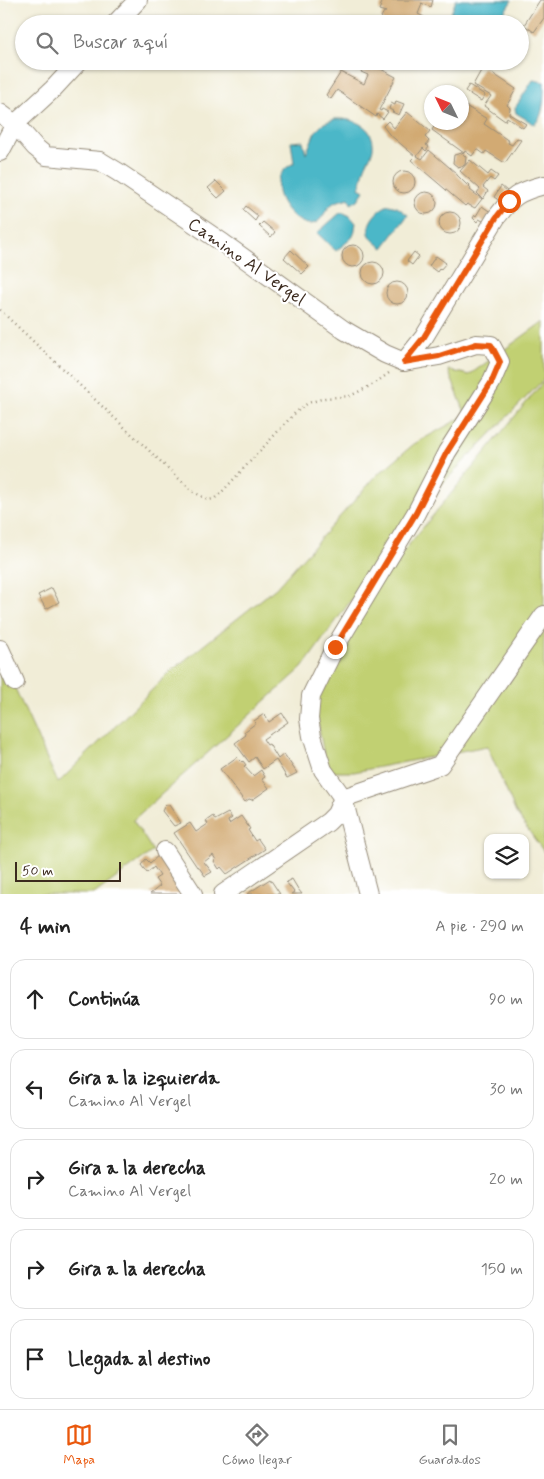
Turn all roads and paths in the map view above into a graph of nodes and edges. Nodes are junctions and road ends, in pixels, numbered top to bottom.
1 (138, 0) edge
2 (124, 15) edge
3 (71, 70) edge
4 (0, 112) edge
5 (15, 124) junction
6 (0, 152) edge
7 (544, 185) edge
8 (0, 310) edge
9 (404, 362) junction
10 (544, 615) edge
11 (0, 649) edge
12 (15, 682) dead end
13 (343, 798) junction
14 (165, 851) dead end
15 (193, 894) edge
16 (223, 894) edge
17 (368, 894) edge

1 - 2 street
3 - 5 street
4 - 5 street, Camino Al Vergel
5 - 6 street
5 - 9 street, Camino Al Vergel
7 - 9 street
8 - 9 path
9 - 13 street
10 - 13 street
11 - 12 street
13 - 16 street
13 - 17 street
14 - 15 street

